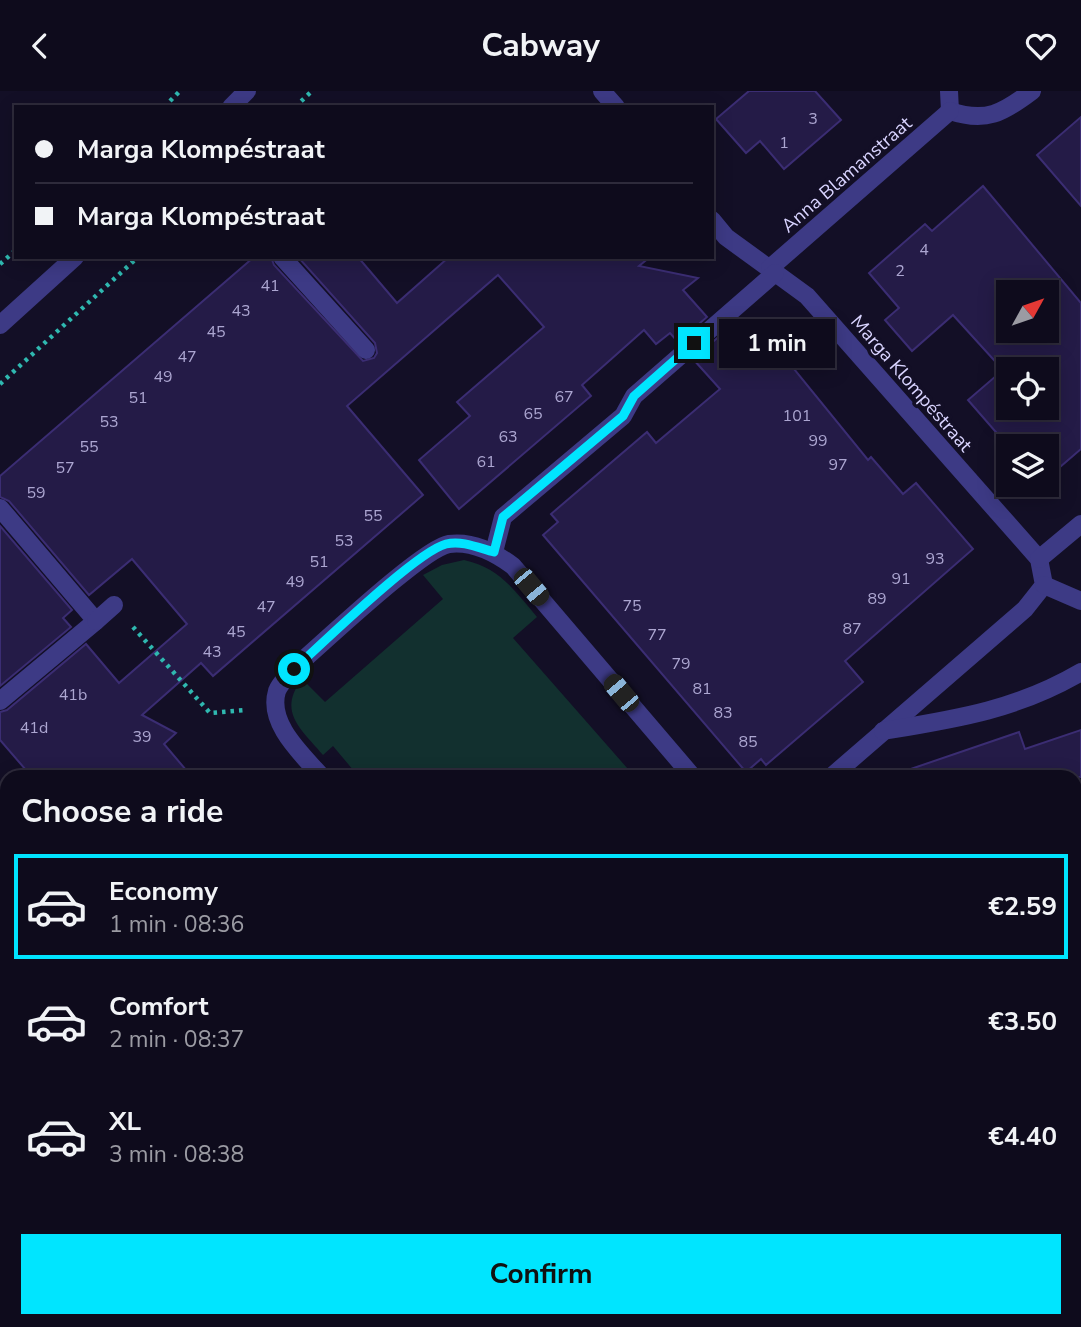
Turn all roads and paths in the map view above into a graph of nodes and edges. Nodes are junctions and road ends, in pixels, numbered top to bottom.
1 (180, 91) edge
2 (247, 91) edge
3 (312, 91) edge
4 (602, 91) edge
5 (949, 91) edge
6 (1032, 91) edge
7 (166, 105) edge
8 (233, 105) edge
9 (297, 105) edge
10 (614, 105) edge
11 (950, 111) junction
12 (714, 222) edge
13 (14, 252) edge
14 (73, 259) edge
15 (136, 259) edge
16 (284, 259) edge
17 (0, 264) edge
18 (772, 271) junction
19 (0, 324) edge
20 (366, 350) dead end
21 (0, 384) edge
22 (0, 508) edge
23 (1081, 524) edge
24 (494, 552) junction
25 (1039, 559) junction
26 (1044, 585) junction
27 (1081, 601) edge
28 (114, 605) joint
29 (96, 621) junction
30 (1081, 672) edge
31 (0, 701) edge
32 (275, 706) junction
33 (883, 731) junction
34 (316, 770) edge
35 (687, 770) edge
36 (839, 770) edge

1 - 7 path
2 - 8 street
3 - 9 path
4 - 10 street
5 - 11 street
6 - 11 street
11 - 18 street, Anna Blamanstraat
12 - 18 street, Marga Klompéstraat
13 - 17 path
14 - 19 street
15 - 21 path
16 - 20 street
18 - 24 street
18 - 25 street, Marga Klompéstraat
22 - 29 street
23 - 25 street
24 - 32 street
24 - 35 street
25 - 26 street
26 - 27 street
26 - 33 street
28 - 29 street
28 - 32 path
29 - 31 street
30 - 33 street
32 - 34 street
33 - 36 street

